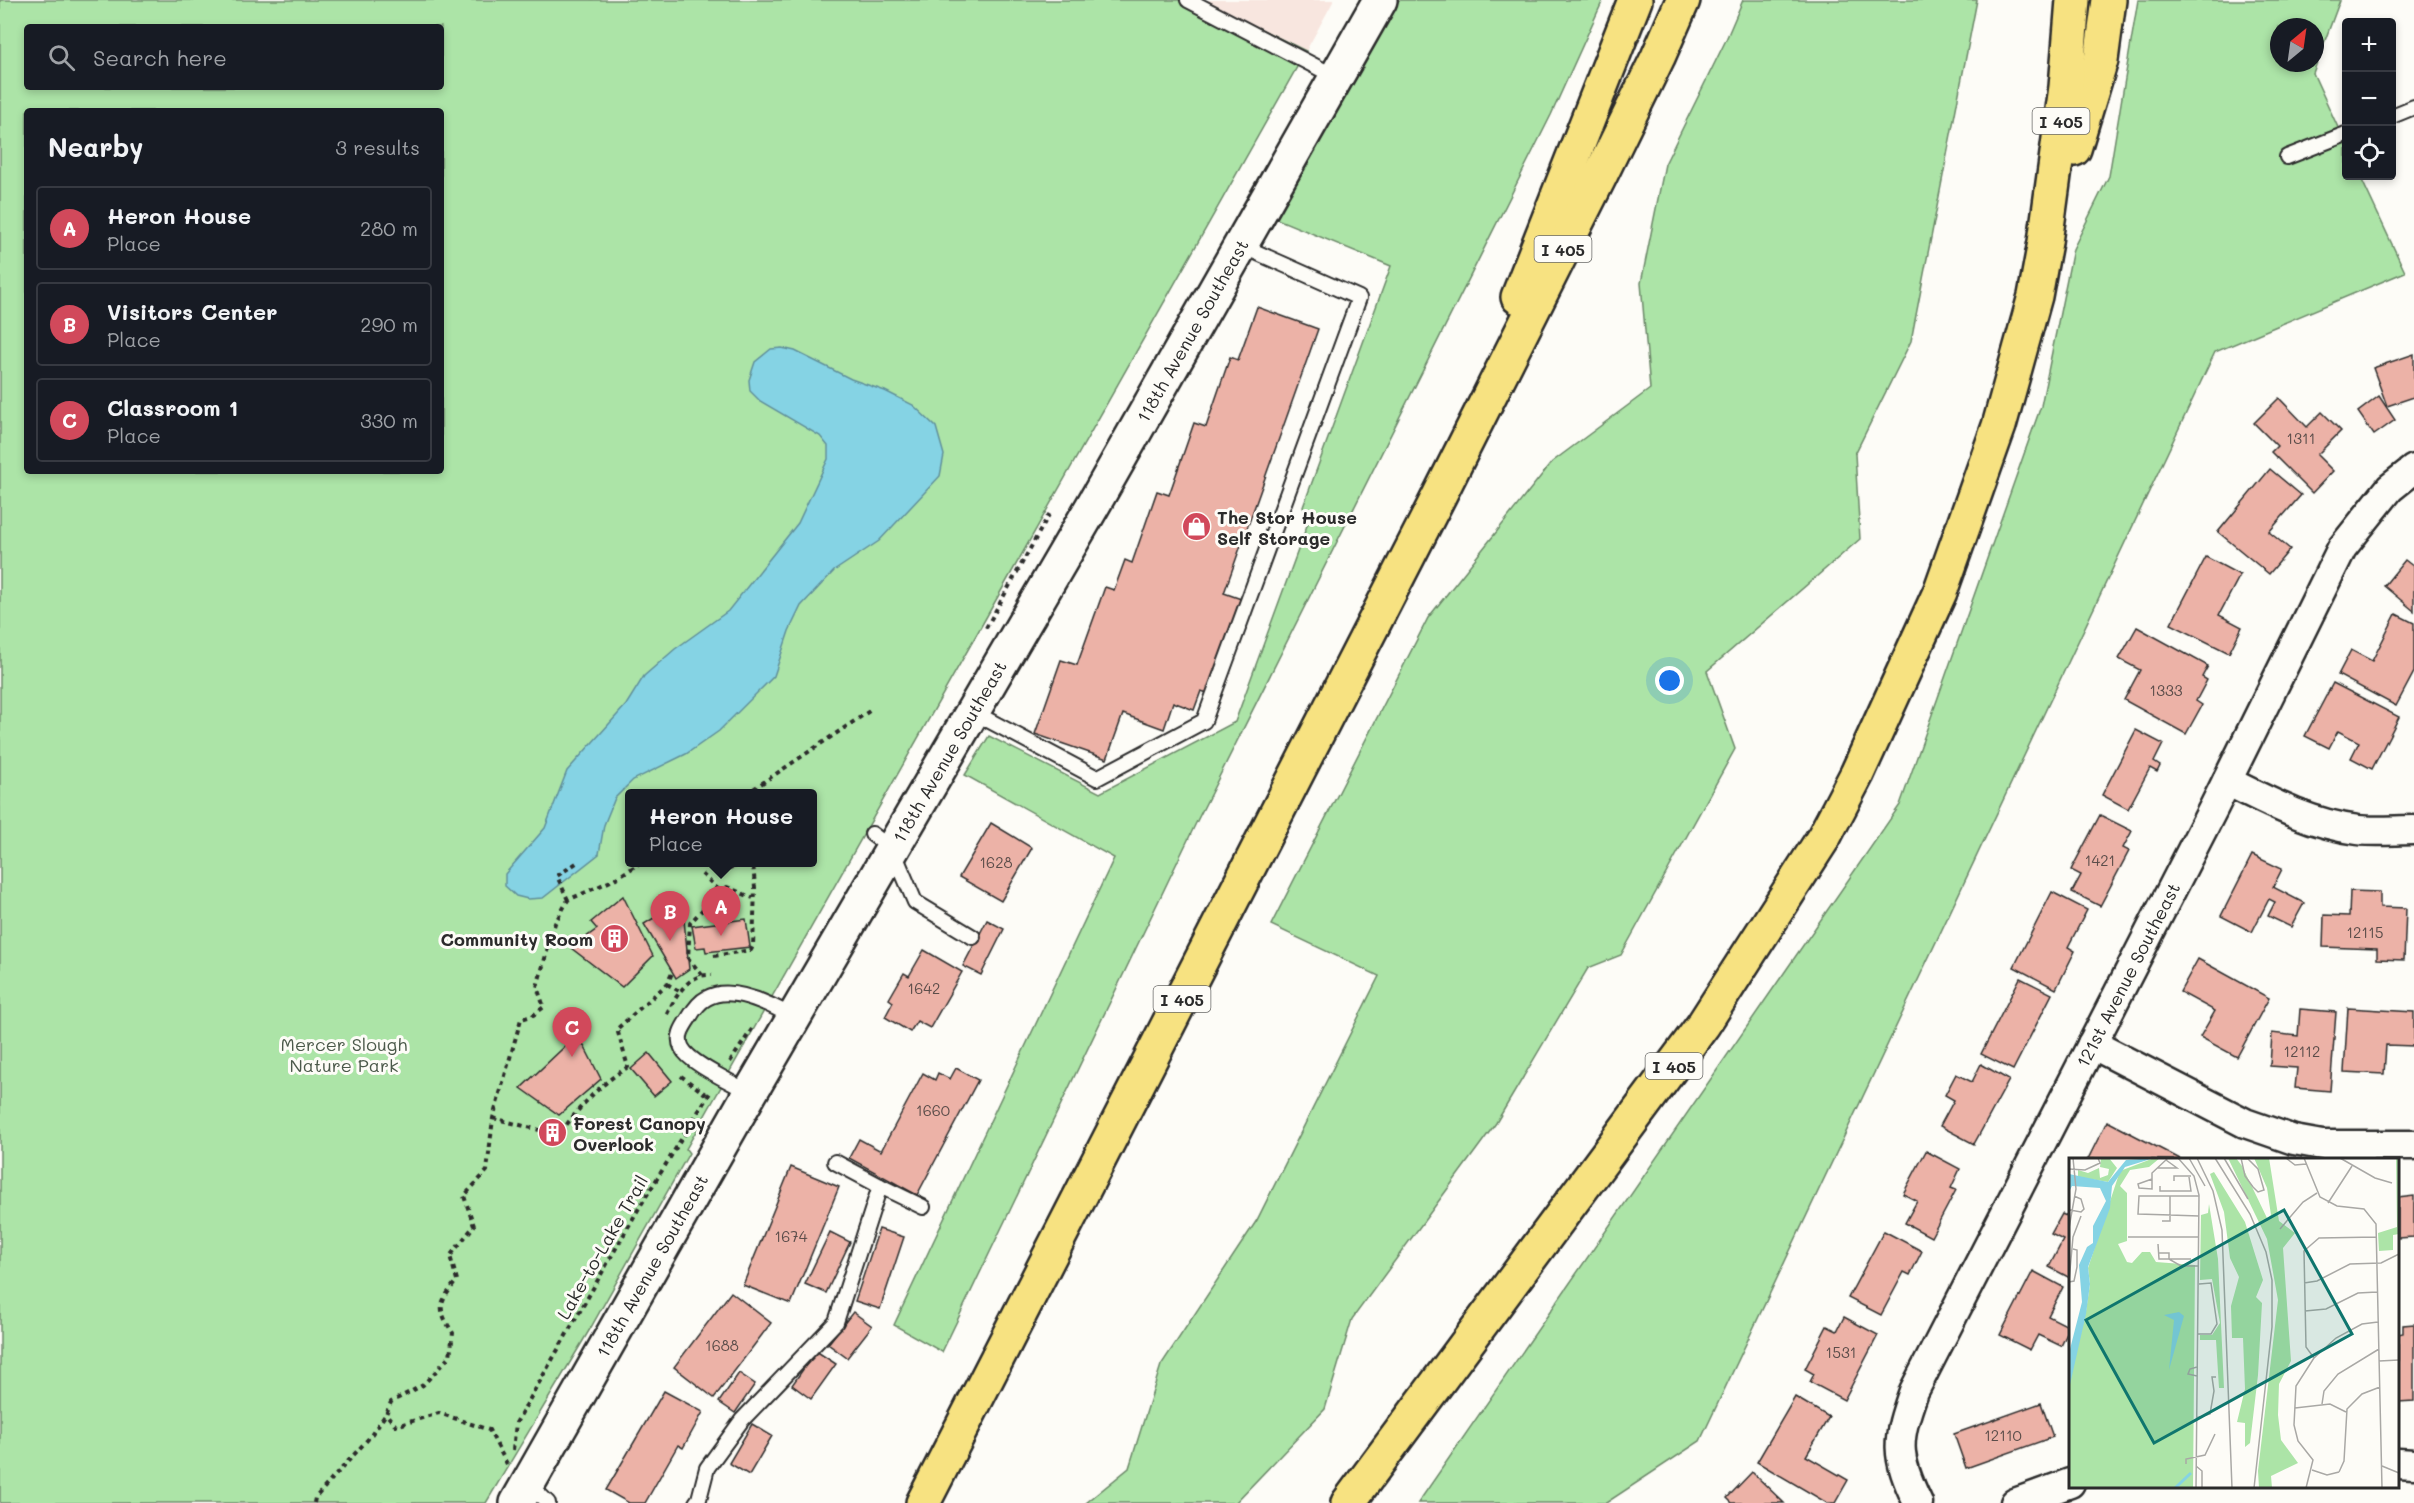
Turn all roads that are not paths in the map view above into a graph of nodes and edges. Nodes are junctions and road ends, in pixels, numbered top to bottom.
1 (1188, 0) edge
2 (1380, 0) edge
3 (1635, 0) edge
4 (1683, 0) edge
5 (2073, 0) edge
6 (2109, 0) edge
7 (1336, 77) junction
8 (2414, 107) edge
9 (2396, 114) edge
10 (2342, 136) edge
11 (2287, 157) dead end
12 (2045, 242) junction
13 (1240, 245) junction
14 (2414, 469) edge
15 (1440, 496) junction
16 (973, 712) junction
17 (2227, 781) junction
18 (2414, 830) edge
19 (882, 842) junction
20 (973, 937) dead end
21 (782, 1011) junction
22 (2092, 1044) junction
23 (750, 1093) junction
24 (2414, 1145) edge
25 (835, 1162) dead end
26 (880, 1186) junction
27 (923, 1207) dead end
28 (2399, 1463) edge
29 (2414, 1464) edge
30 (2069, 1483) edge
31 (522, 1486) edge
32 (696, 1503) edge
33 (923, 1503) edge
34 (1348, 1503) edge
35 (1918, 1503) edge
36 (2015, 1503) edge

1 - 7 lane
2 - 7 street, 118th Avenue Southeast
3 - 15 highway
4 - 15 highway, I 405
5 - 12 highway, I 405
6 - 12 highway
7 - 13 street, 118th Avenue Southeast
8 - 9 lane
10 - 11 lane
12 - 34 highway, I 405
13 - 16 street, 118th Avenue Southeast
13 - 16 lane
14 - 17 street, 121st Avenue Southeast
15 - 33 highway, I 405
16 - 19 street, 118th Avenue Southeast
17 - 18 street
17 - 22 street, 121st Avenue Southeast
19 - 20 lane
19 - 21 street, 118th Avenue Southeast
21 - 23 street, 118th Avenue Southeast
21 - 23 lane
22 - 24 street
22 - 35 street, 121st Avenue Southeast
23 - 31 street, 118th Avenue Southeast
25 - 26 lane
26 - 27 lane
26 - 32 lane
28 - 29 street
30 - 36 street

